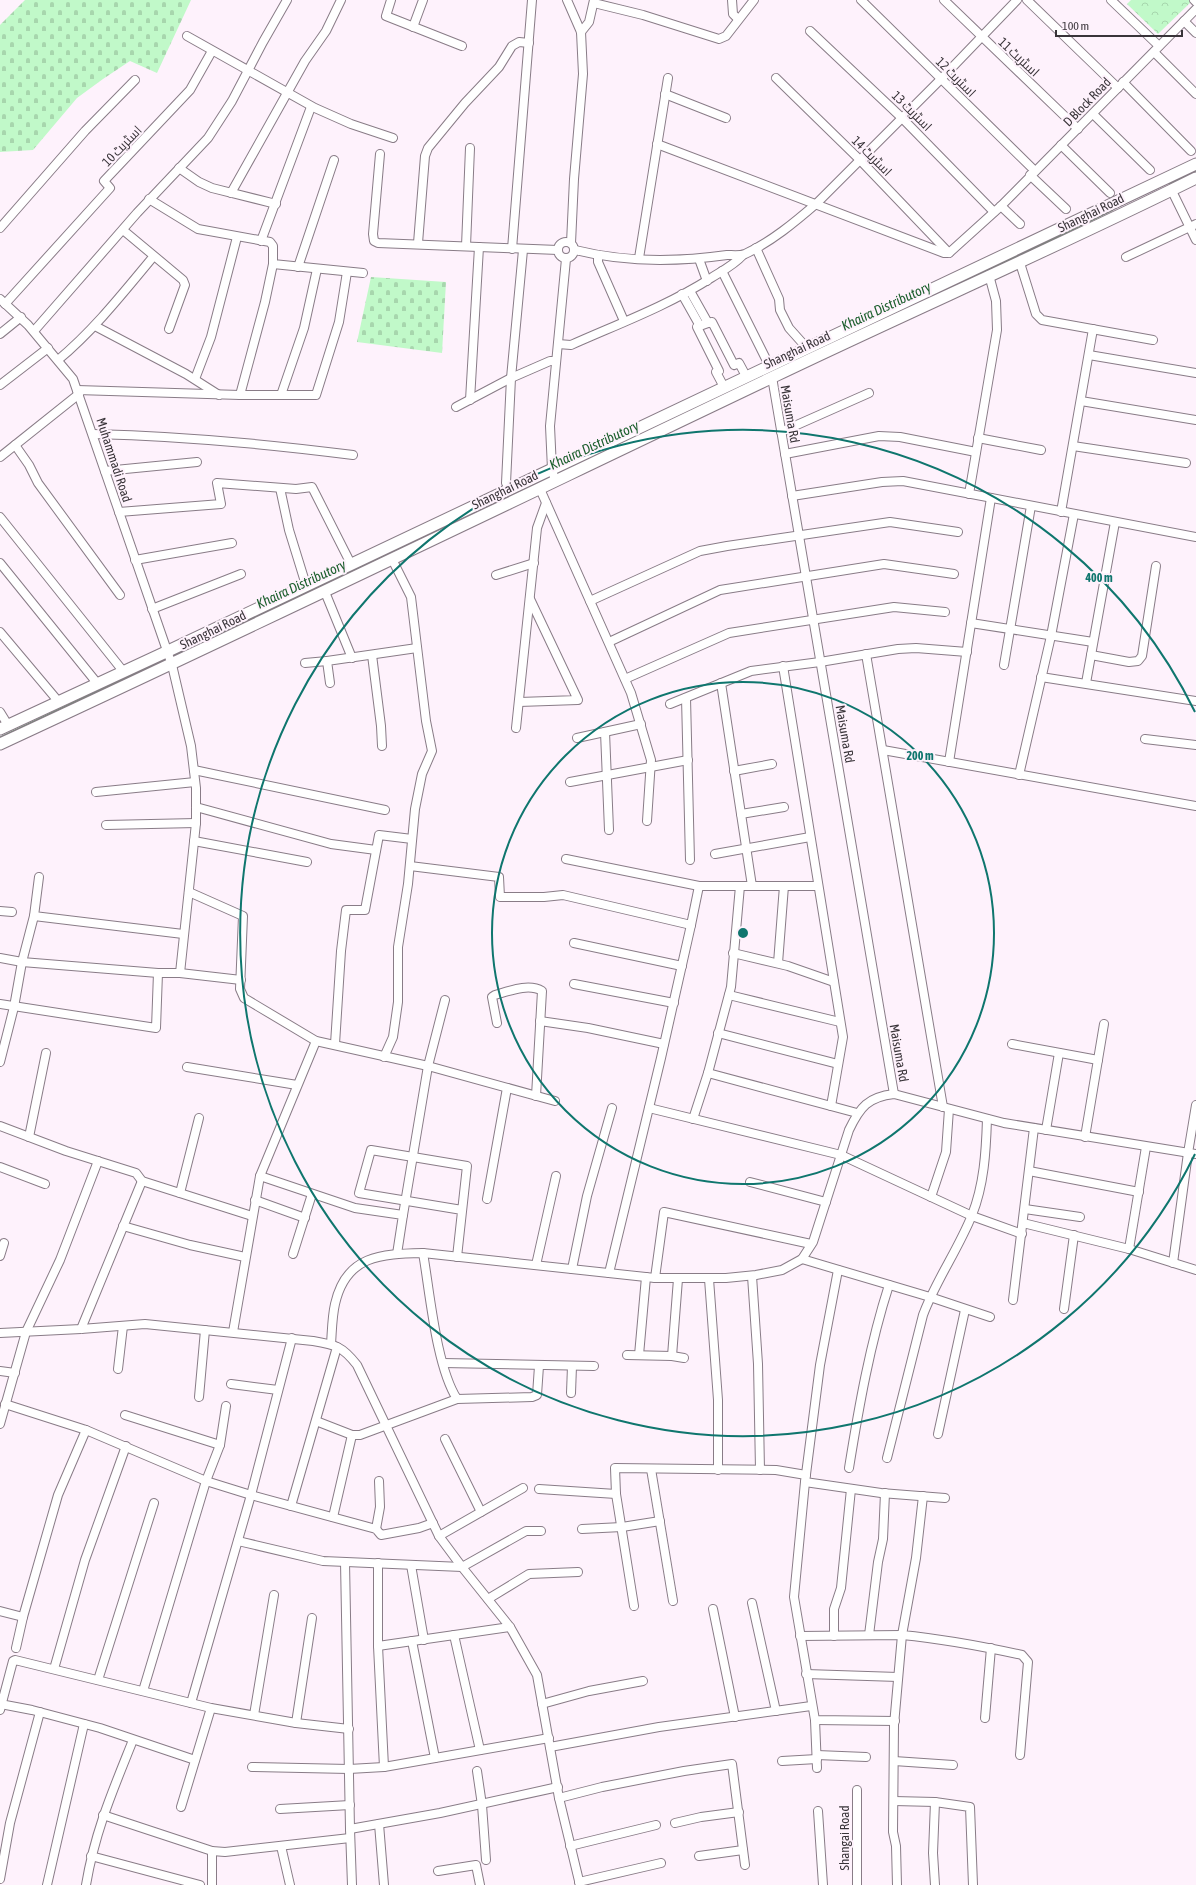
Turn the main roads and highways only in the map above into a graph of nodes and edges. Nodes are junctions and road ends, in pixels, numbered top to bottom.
1 (1196, 164) edge
2 (1196, 178) edge
3 (1035, 248) junction
4 (981, 273) junction
5 (553, 475) junction
6 (169, 658) junction
7 (4, 727) edge
8 (0, 744) edge

1 - 3 main road, Shanghai Road
2 - 3 main road, Shanghai Road
3 - 4 main road, Shanghai Road
3 - 4 main road, Shanghai Road
4 - 5 main road, Shanghai Road
4 - 5 main road, Shanghai Road
5 - 6 main road, Shanghai Road
5 - 6 main road, Shanghai Road
6 - 7 main road, Shanghai Road
6 - 8 main road, Shanghai Road

